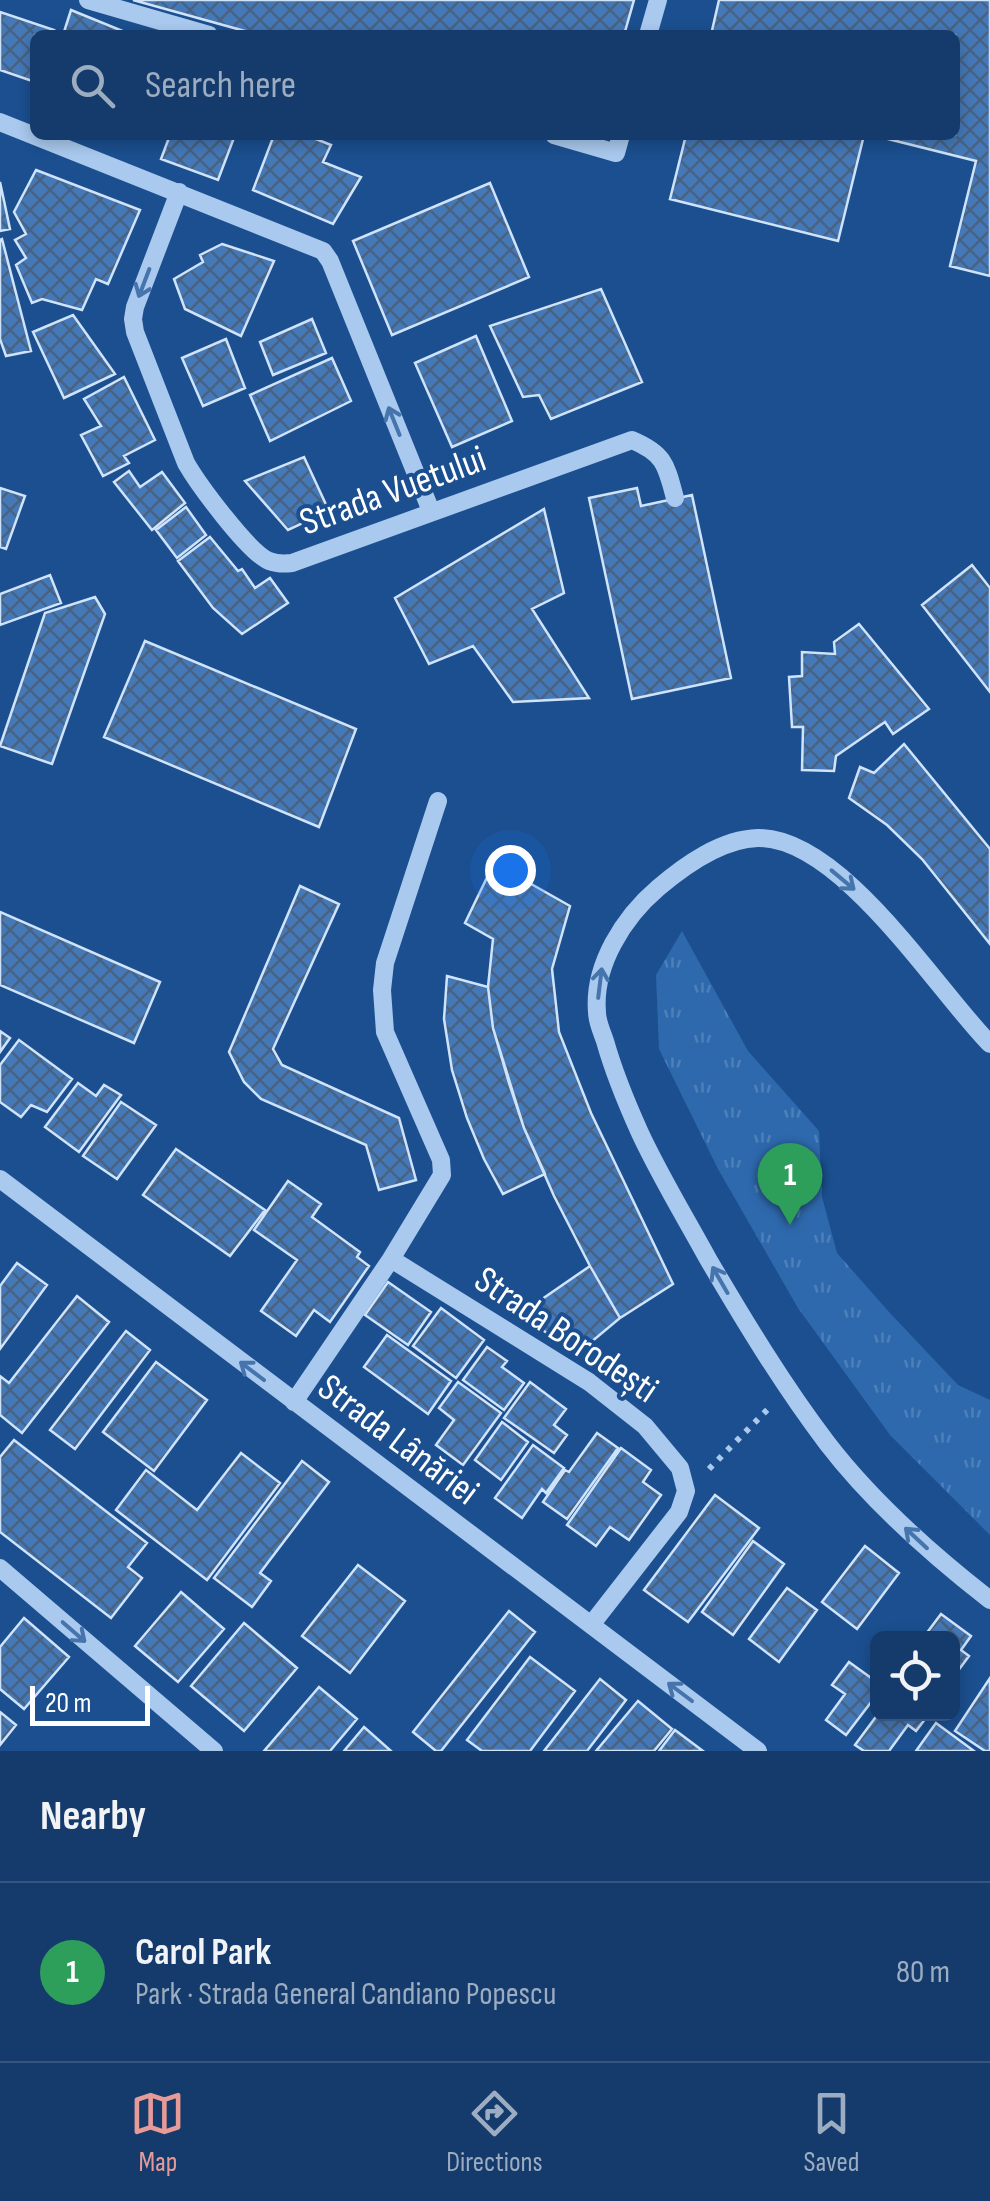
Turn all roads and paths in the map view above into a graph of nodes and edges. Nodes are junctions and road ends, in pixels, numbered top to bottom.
1 (88, 0) edge
2 (658, 0) edge
3 (192, 30) edge
4 (649, 30) edge
5 (0, 122) edge
6 (30, 134) edge
7 (46, 140) edge
8 (571, 140) edge
9 (620, 140) edge
10 (179, 192) junction
11 (675, 498) dead end
12 (431, 511) junction
13 (438, 800) dead end
14 (990, 1044) edge
15 (0, 1179) edge
16 (391, 1259) junction
17 (788, 1389) junction
18 (294, 1402) junction
19 (686, 1491) junction
20 (0, 1568) edge
21 (990, 1600) edge
22 (591, 1625) junction
23 (214, 1751) edge
24 (758, 1751) edge

1 - 3 street
2 - 4 street
5 - 6 street
7 - 10 street
8 - 9 street
12 -> 10 street
10 -> 12 street, Strada Vuetului
11 - 12 street, Strada Vuetului
13 - 16 street
17 -> 14 street
18 -> 15 street, Strada Lânăriei
16 - 18 street
16 - 19 street, Strada Borodești
17 - 19 path
21 -> 17 street
18 - 22 street, Strada Lânăriei
19 - 22 street
20 -> 23 street
24 -> 22 street, Strada Lânăriei

